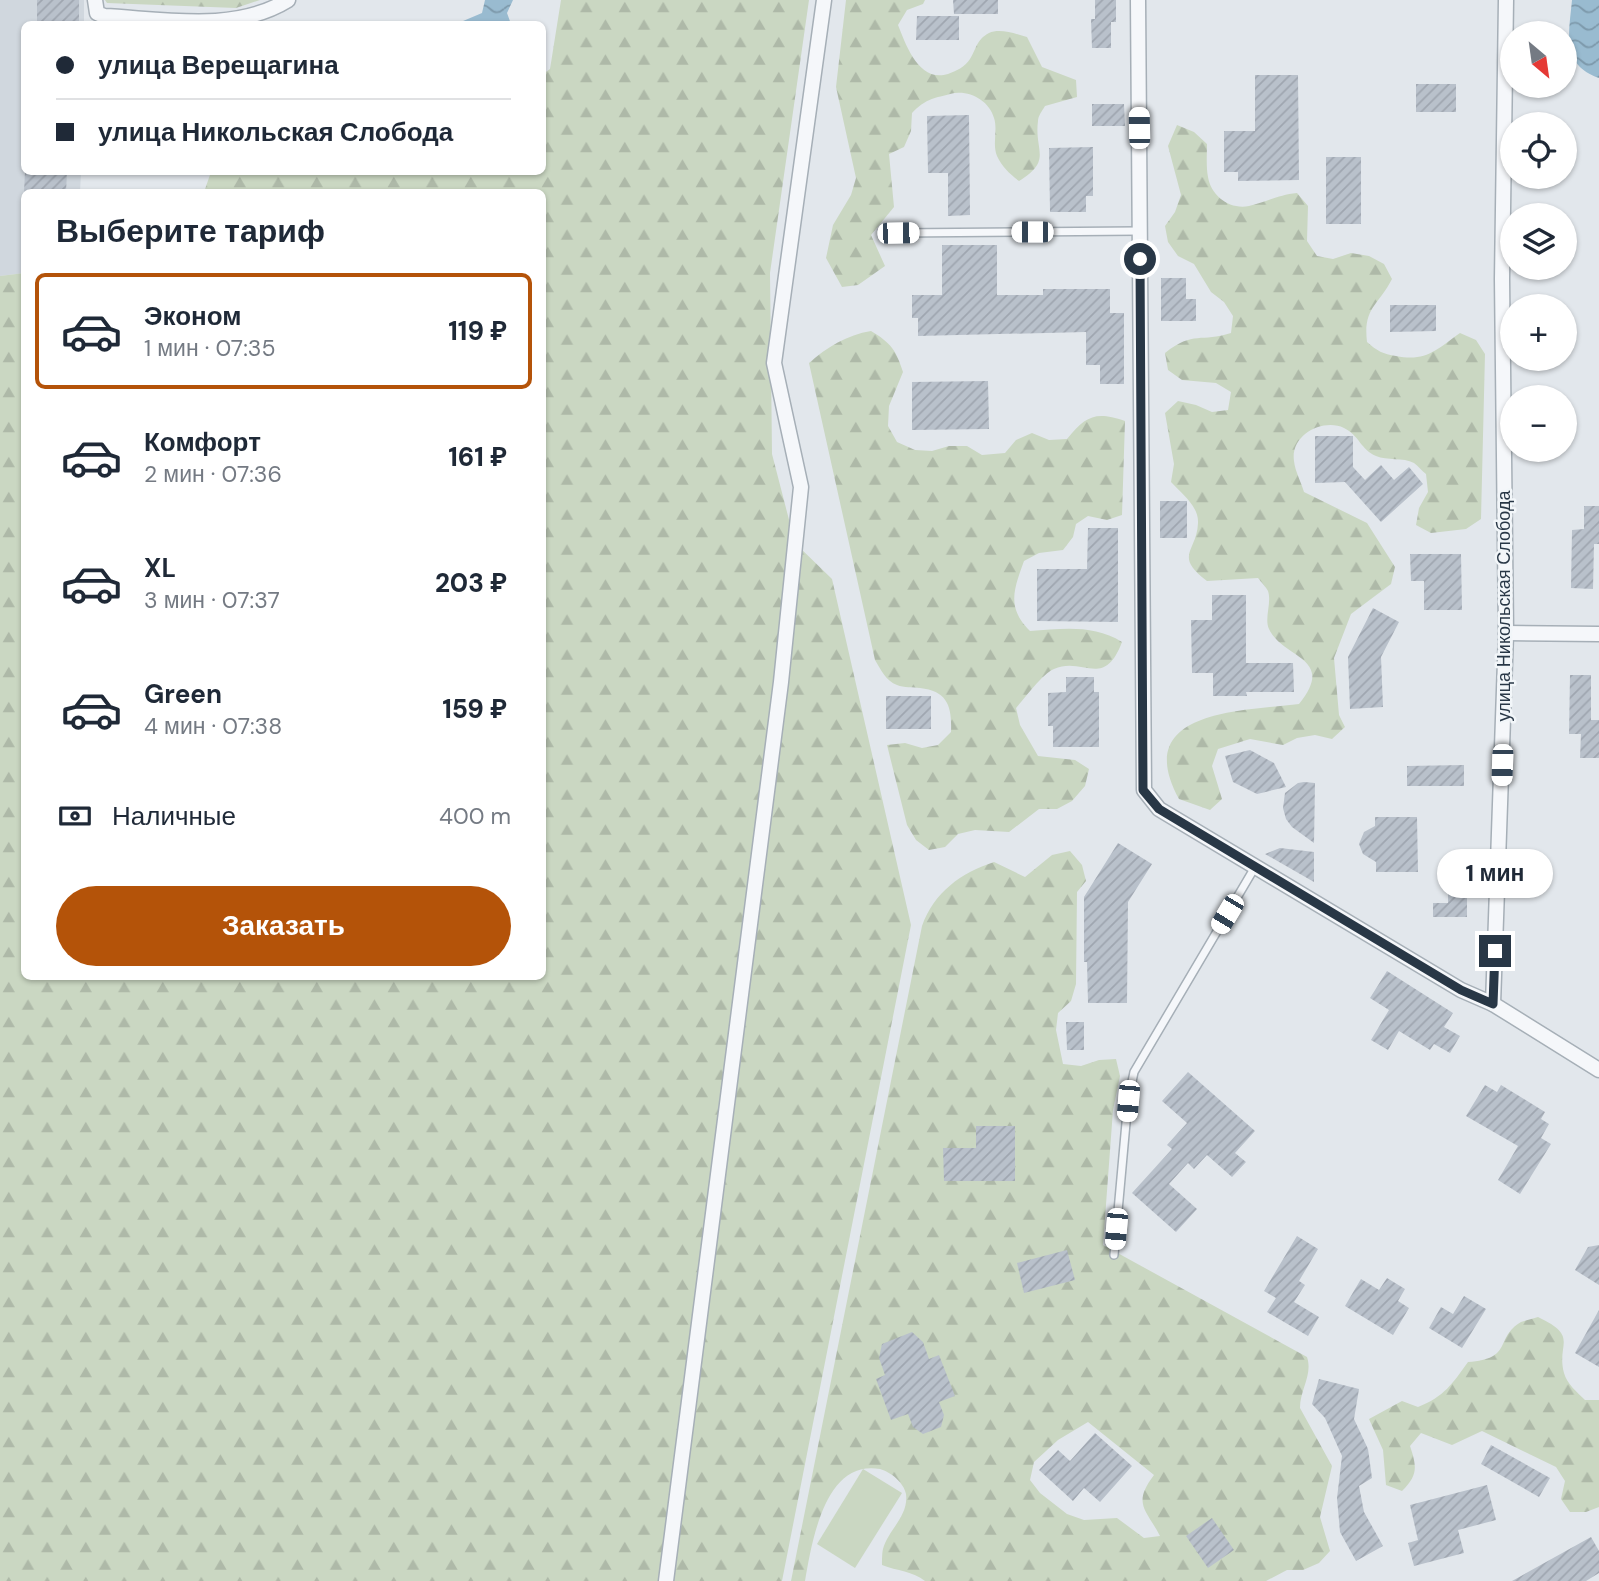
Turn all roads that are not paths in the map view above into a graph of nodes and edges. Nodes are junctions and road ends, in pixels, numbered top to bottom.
1 (94, 0) edge
2 (288, 0) edge
3 (824, 0) edge
4 (1138, 0) edge
5 (1506, 0) edge
6 (206, 21) edge
7 (230, 21) edge
8 (1139, 231) junction
9 (898, 233) dead end
10 (1506, 633) junction
11 (1599, 634) edge
12 (1255, 867) junction
13 (1493, 1004) junction
14 (1599, 1070) edge
15 (1114, 1255) dead end
16 (666, 1581) edge

1 - 6 street
2 - 7 street
3 - 16 street
4 - 8 street
5 - 10 street, улица Никольская Слобода
8 - 9 lane
8 - 12 street
10 - 11 street
10 - 13 street, улица Никольская Слобода
12 - 13 street
12 - 15 lane
13 - 14 street

